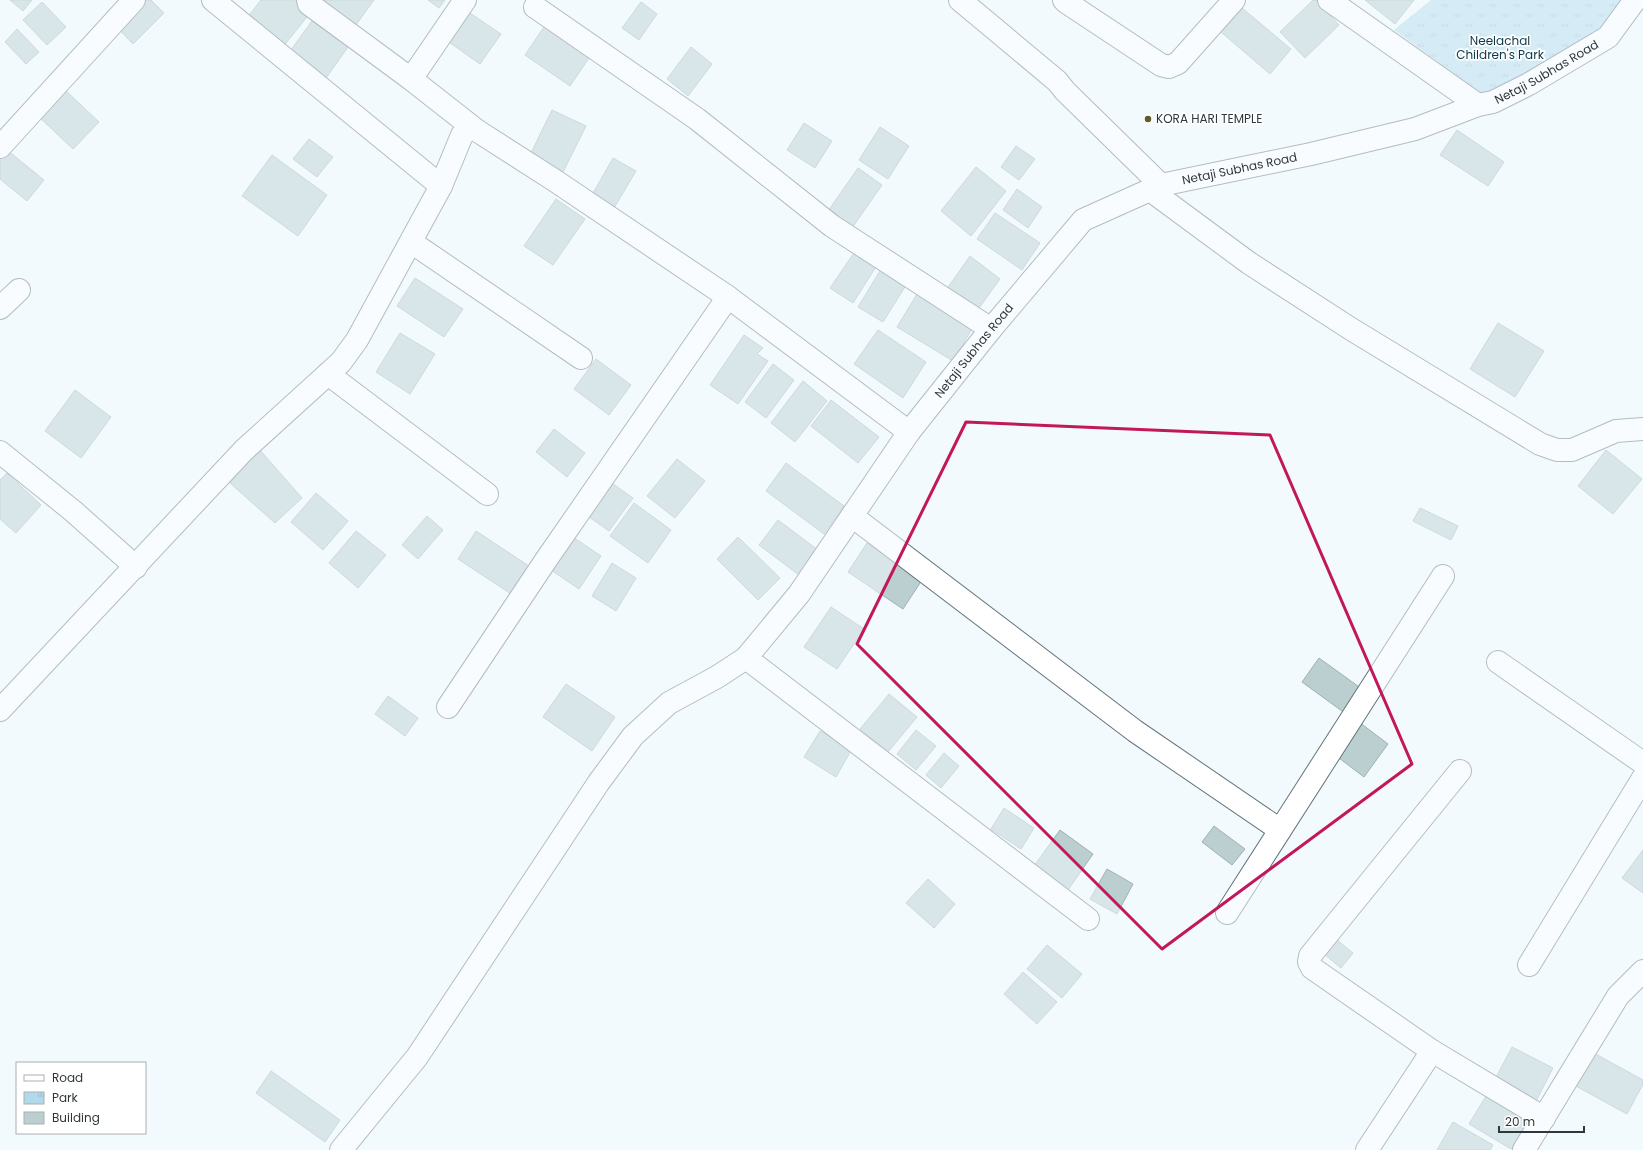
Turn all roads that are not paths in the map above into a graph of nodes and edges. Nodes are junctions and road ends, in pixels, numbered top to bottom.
1 (134, 0) edge
2 (213, 0) edge
3 (308, 0) edge
4 (465, 0) edge
5 (960, 0) edge
6 (1064, 0) edge
7 (1234, 0) edge
8 (1329, 0) edge
9 (1635, 0) edge
10 (535, 7) dead end
11 (412, 79) junction
12 (1478, 105) junction
13 (476, 130) junction
14 (0, 147) edge
15 (441, 186) junction
16 (1155, 187) junction
17 (411, 242) junction
18 (19, 290) dead end
19 (728, 297) junction
20 (0, 308) edge
21 (992, 329) junction
22 (581, 358) dead end
23 (328, 374) junction
24 (1643, 429) edge
25 (909, 432) junction
26 (0, 452) edge
27 (487, 494) dead end
28 (852, 516) junction
29 (136, 567) junction
30 (1444, 576) dead end
31 (746, 658) junction
32 (1498, 662) dead end
33 (448, 707) dead end
34 (0, 710) edge
35 (1643, 763) edge
36 (1460, 771) dead end
37 (1643, 778) edge
38 (1280, 830) junction
39 (1227, 913) dead end
40 (1088, 919) dead end
41 (1529, 965) dead end
42 (1643, 971) edge
43 (1432, 1051) junction
44 (1544, 1118) junction
45 (342, 1150) edge
46 (1367, 1150) edge
47 (1524, 1150) edge

1 - 14 street
2 - 15 street
3 - 11 street
4 - 11 street
5 - 16 street
6 - 7 street
8 - 12 street
9 - 12 street, Netaji Subhas Road
10 - 21 street
11 - 13 street
12 - 16 street, Netaji Subhas Road
13 - 15 street
13 - 19 street
15 - 17 street
16 - 21 street, Netaji Subhas Road
16 - 24 street
17 - 22 street
17 - 23 street
18 - 20 street
19 - 25 street
19 - 33 street
21 - 25 street, Netaji Subhas Road
23 - 27 street
23 - 29 street
25 - 28 street, Netaji Subhas Road
26 - 29 street
28 - 31 street, Netaji Subhas Road
28 - 38 street
29 - 34 street
30 - 38 street
31 - 40 street
31 - 45 street, Netaji Subhas Road
32 - 35 street
36 - 43 street
37 - 41 street
38 - 39 street
42 - 44 street
43 - 44 street
43 - 46 street
44 - 47 street

